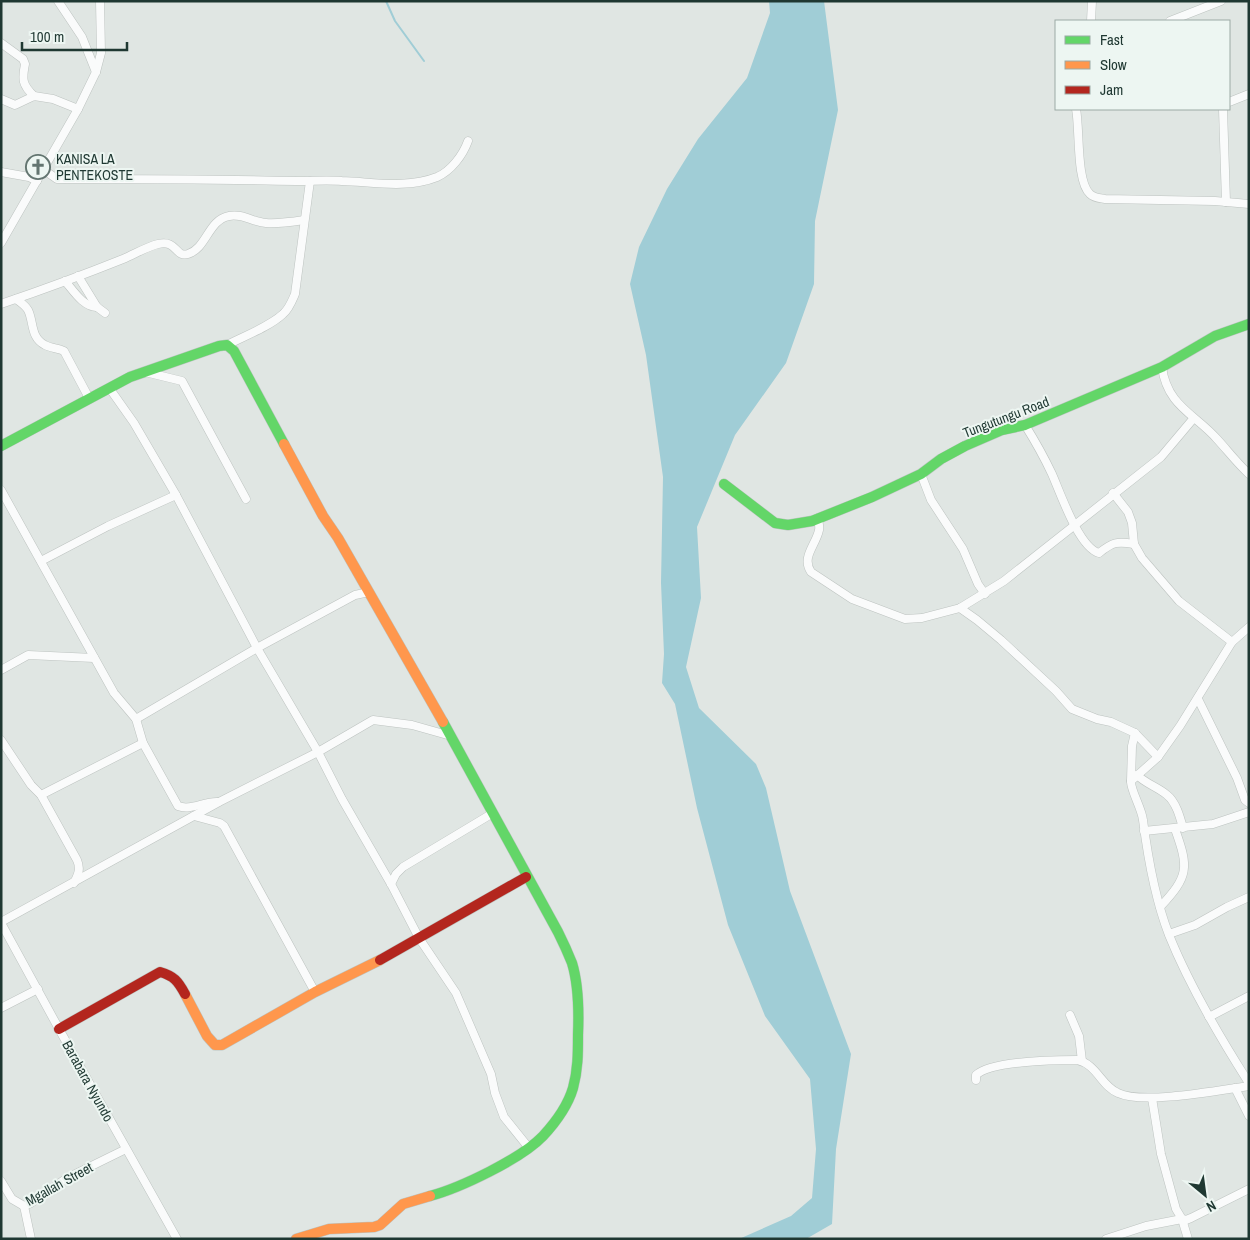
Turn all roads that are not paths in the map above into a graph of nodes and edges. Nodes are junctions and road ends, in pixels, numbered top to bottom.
1 (58, 1) edge
2 (100, 1) edge
3 (1092, 1) edge
4 (1221, 1) edge
5 (1091, 20) edge
6 (1173, 20) edge
7 (1, 43) edge
8 (96, 72) junction
9 (1249, 94) edge
10 (34, 96) junction
11 (1, 99) edge
12 (1230, 102) edge
13 (78, 109) junction
14 (1076, 110) edge
15 (1223, 110) edge
16 (468, 141) dead end
17 (44, 170) junction
18 (1, 172) edge
19 (37, 181) junction
20 (310, 181) junction
21 (1226, 202) junction
22 (1249, 204) edge
23 (304, 220) junction
24 (1, 243) edge
25 (78, 276) junction
26 (65, 281) junction
27 (16, 299) junction
28 (1, 304) edge
29 (97, 307) junction
30 (104, 313) dead end
31 (1249, 324) edge
32 (227, 345) junction
33 (1162, 367) junction
34 (145, 372) junction
35 (110, 389) junction
36 (88, 398) junction
37 (1193, 419) junction
38 (1026, 425) junction
39 (1, 446) edge
40 (921, 474) junction
41 (1249, 474) edge
42 (724, 484) dead end
43 (1, 490) edge
44 (1114, 493) junction
45 (176, 495) junction
46 (246, 499) dead end
47 (818, 518) junction
48 (1074, 525) junction
49 (1134, 544) junction
50 (40, 561) junction
51 (369, 592) junction
52 (985, 594) junction
53 (960, 608) junction
54 (1249, 627) edge
55 (1232, 642) junction
56 (257, 648) junction
57 (94, 658) junction
58 (1, 670) edge
59 (1198, 699) junction
60 (136, 719) junction
61 (1135, 733) junction
62 (451, 736) junction
63 (1, 740) edge
64 (143, 744) junction
65 (318, 752) junction
66 (1158, 757) junction
67 (1134, 778) junction
68 (41, 795) junction
69 (219, 802) junction
70 (1249, 803) edge
71 (1249, 812) edge
72 (493, 814) junction
73 (194, 816) junction
74 (1179, 828) junction
75 (1144, 831) junction
76 (526, 877) junction
77 (74, 883) junction
78 (391, 884) junction
79 (1249, 897) edge
80 (1160, 907) junction
81 (1, 922) edge
82 (1169, 934) junction
83 (419, 938) junction
84 (38, 989) junction
85 (315, 992) junction
86 (1249, 996) edge
87 (1, 1008) edge
88 (1070, 1016) dead end
89 (1209, 1017) junction
90 (58, 1029) junction
91 (1082, 1061) junction
92 (976, 1080) dead end
93 (1249, 1084) edge
94 (1235, 1088) junction
95 (1152, 1098) junction
96 (1249, 1116) edge
97 (528, 1148) junction
98 (126, 1149) junction
99 (1, 1181) edge
100 (1249, 1189) edge
101 (24, 1206) junction
102 (1182, 1219) junction
103 (31, 1239) edge
104 (177, 1239) edge
105 (296, 1239) edge
106 (1106, 1239) edge
107 (1188, 1239) edge

1 - 8 street
2 - 8 street
3 - 5 street
4 - 6 street
7 - 10 street
8 - 13 street
9 - 12 street
10 - 11 street
10 - 13 street
13 - 17 street
14 - 21 street
15 - 21 street
16 - 20 street
17 - 19 street
17 - 20 street
18 - 19 street
19 - 24 street
20 - 23 street
21 - 22 street
23 - 25 street
23 - 32 street
25 - 26 street
25 - 29 street
26 - 27 street
26 - 29 street
27 - 28 street
27 - 36 street
29 - 30 street
31 - 33 street, Tungutungu Road
32 - 34 street
32 - 51 street
33 - 37 street
33 - 38 street, Tungutungu Road
34 - 35 street
34 - 46 street
35 - 36 street
35 - 45 street
36 - 39 street
37 - 41 street
37 - 44 street
38 - 40 street, Tungutungu Road
38 - 48 street
40 - 47 street, Tungutungu Road
40 - 52 street
42 - 47 street, Tungutungu Road
43 - 50 street
44 - 48 street
44 - 49 street
45 - 50 street
45 - 56 street
47 - 53 street
48 - 49 street
48 - 52 street
49 - 55 street
50 - 57 street
51 - 56 street
51 - 62 street
52 - 53 street
53 - 61 street
54 - 55 street
55 - 59 street
56 - 60 street
56 - 65 street
57 - 58 street
57 - 60 street
59 - 66 street
59 - 70 street
60 - 64 street
61 - 66 street
61 - 67 street
62 - 65 street
62 - 72 street
63 - 68 street
64 - 68 street
64 - 69 street
65 - 69 street
65 - 78 street
66 - 67 street
67 - 74 street
67 - 75 street
68 - 77 street
69 - 73 street
71 - 74 street
72 - 76 street
72 - 78 street
73 - 77 street
73 - 85 street
74 - 75 street
74 - 80 street
75 - 80 street
76 - 83 street
76 - 97 street
77 - 81 street
78 - 83 street
79 - 82 street
80 - 82 street
81 - 84 street, Barabara Nyundo
82 - 89 street
83 - 85 street
83 - 97 street
84 - 87 street
84 - 90 street, Barabara Nyundo
85 - 90 street
86 - 89 street
88 - 91 street
89 - 93 street
90 - 98 street, Barabara Nyundo
91 - 92 street
91 - 95 street
93 - 94 street
94 - 95 street
94 - 96 street
95 - 102 street
97 - 105 street
98 - 101 street, Mgallah Street
98 - 104 street, Barabara Nyundo
99 - 101 street, Mgallah Street
100 - 102 street
101 - 103 street
102 - 106 street
102 - 107 street

